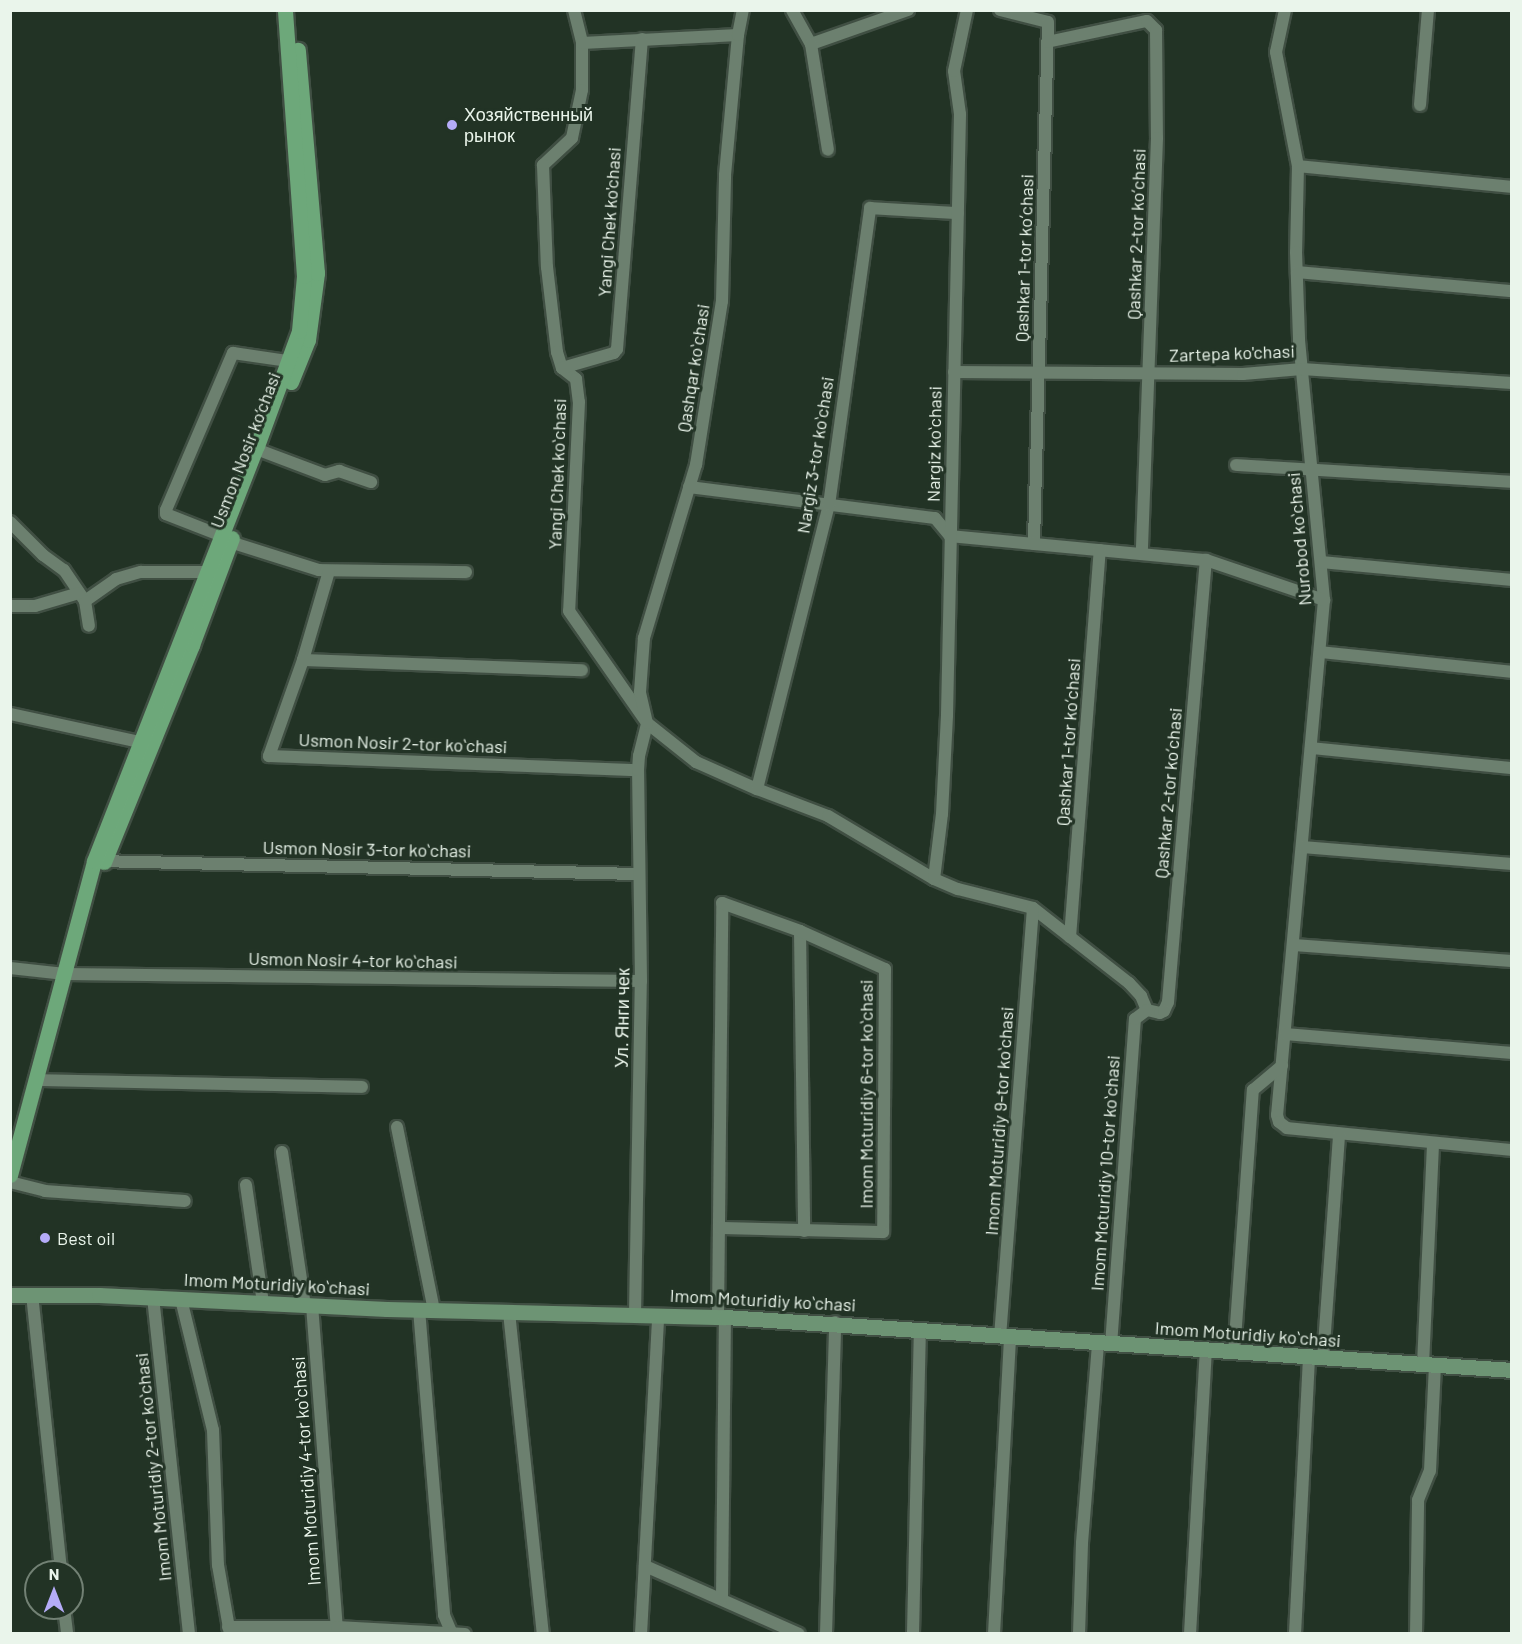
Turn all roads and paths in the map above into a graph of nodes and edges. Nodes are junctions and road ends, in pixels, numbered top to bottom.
1 (285, 10) edge
2 (294, 10) edge
3 (574, 10) edge
4 (743, 10) edge
5 (792, 10) edge
6 (908, 10) edge
7 (967, 10) edge
8 (1000, 10) edge
9 (1285, 10) edge
10 (1428, 10) edge
11 (738, 35) junction
12 (642, 39) junction
13 (1047, 42) junction
14 (582, 43) junction
15 (811, 44) junction
16 (1420, 105) dead end
17 (828, 150) dead end
18 (1298, 166) junction
19 (1512, 187) edge
20 (958, 213) junction
21 (1297, 272) junction
22 (1512, 291) edge
23 (288, 361) junction
24 (561, 368) junction
25 (1302, 369) junction
26 (954, 372) junction
27 (1039, 374) junction
28 (1149, 374) junction
29 (1512, 384) edge
30 (264, 452) junction
31 (1236, 465) dead end
32 (1311, 468) junction
33 (371, 482) dead end
34 (1512, 482) edge
35 (689, 487) junction
36 (242, 498) junction
37 (830, 505) junction
38 (10, 522) edge
39 (950, 536) junction
40 (226, 539) junction
41 (1034, 544) junction
42 (1100, 550) junction
43 (1142, 554) junction
44 (1206, 560) junction
45 (1321, 562) junction
46 (329, 570) junction
47 (207, 572) junction
48 (466, 572) dead end
49 (1512, 580) edge
50 (82, 597) junction
51 (1324, 600) junction
52 (10, 606) edge
53 (89, 626) dead end
54 (1320, 652) junction
55 (303, 660) junction
56 (582, 670) dead end
57 (1512, 672) edge
58 (10, 714) edge
59 (647, 723) junction
60 (140, 742) junction
61 (1311, 748) junction
62 (1512, 768) edge
63 (638, 770) junction
64 (757, 789) junction
65 (1302, 847) junction
66 (99, 861) junction
67 (1512, 864) edge
68 (638, 874) junction
69 (934, 879) junction
70 (1034, 908) junction
71 (800, 931) junction
72 (1070, 937) junction
73 (1293, 945) junction
74 (1512, 961) edge
75 (10, 968) edge
76 (65, 974) junction
77 (641, 981) junction
78 (1147, 1010) junction
79 (1285, 1034) junction
80 (1512, 1053) edge
81 (1282, 1066) junction
82 (36, 1080) junction
83 (362, 1087) dead end
84 (397, 1127) dead end
85 (1339, 1134) junction
86 (1433, 1144) junction
87 (1512, 1150) edge
88 (282, 1152) dead end
89 (10, 1175) edge
90 (10, 1182) edge
91 (246, 1185) dead end
92 (185, 1201) dead end
93 (719, 1228) junction
94 (804, 1231) junction
95 (32, 1294) junction
96 (10, 1295) edge
97 (153, 1297) junction
98 (181, 1299) junction
99 (263, 1303) junction
100 (308, 1305) junction
101 (426, 1310) junction
102 (509, 1312) junction
103 (635, 1315) junction
104 (658, 1315) junction
105 (721, 1317) junction
106 (835, 1322) junction
107 (920, 1329) junction
108 (1005, 1337) junction
109 (1105, 1345) junction
110 (1206, 1351) junction
111 (1234, 1353) junction
112 (1316, 1358) junction
113 (1429, 1365) junction
114 (1512, 1370) edge
115 (60, 1560) edge
116 (645, 1566) junction
117 (722, 1598) junction
118 (229, 1630) edge
119 (338, 1630) edge
120 (452, 1633) edge
121 (189, 1634) edge
122 (465, 1634) edge
123 (543, 1634) edge
124 (641, 1634) edge
125 (799, 1634) edge
126 (826, 1634) edge
127 (913, 1634) edge
128 (994, 1634) edge
129 (1079, 1634) edge
130 (1190, 1634) edge
131 (1295, 1634) edge
132 (1416, 1634) edge

1 - 23 main road, Usmon Nosir ko‘chasi
2 - 30 main road, Usmon Nosir ko‘chasi
3 - 14 street, Yangi Chek koʻchasi
4 - 11 street, Qashqar koʻchasi
5 - 15 street
6 - 15 street
7 - 20 street, Nargiz koʻchasi
8 - 13 street, Qashkar 1-tor koʼchasi
9 - 18 street, Nurobod koʻchasi
10 - 16 street
11 - 12 street
11 - 35 street, Qashqar koʻchasi
12 - 14 street
12 - 24 street, Yangi Chek ko'chasi
13 - 27 street, Qashkar 1-tor koʼchasi
13 - 28 street, Qashkar 2-tor koʼchasi
14 - 24 street, Yangi Chek koʻchasi
15 - 17 street
18 - 19 street
18 - 21 street, Nurobod koʻchasi
20 - 26 street, Nargiz koʻchasi
20 - 37 street, Nargiz 3-tor koʻchasi
21 - 22 street
21 - 25 street, Nurobod koʻchasi
23 - 36 main road, Usmon Nosir ko‘chasi
23 - 40 street
24 - 59 street, Yangi Chek koʻchasi
25 - 28 street, Zartepa ko'chasi
25 - 29 street, Zartepa ko'chasi
25 - 32 street, Nurobod koʻchasi
26 - 27 street, Zartepa ko'chasi
26 - 39 street, Nargiz koʻchasi
27 - 28 street, Zartepa ko'chasi
27 - 41 street, Qashkar 1-tor koʼchasi
28 - 43 street, Qashkar 2-tor koʼchasi
30 - 33 street
30 - 36 main road, Usmon Nosir ko‘chasi
31 - 32 street
32 - 34 street
32 - 45 street, Nurobod koʻchasi
35 - 37 street
35 - 59 street, Qashqar koʻchasi
36 - 40 main road, Usmon Nosir ko‘chasi
37 - 39 street
37 - 64 street, Nargiz 3-tor koʻchasi
38 - 50 street
39 - 41 street
39 - 69 street, Nargiz koʻchasi
40 - 46 street
40 - 47 main road, Usmon Nosir ko‘chasi
40 - 66 main road, Usmon Nosir ko‘chasi
41 - 42 street
42 - 43 street
42 - 72 street, Qashkar 1-tor koʼchasi
43 - 44 street
44 - 51 street
44 - 78 street, Qashkar 2-tor koʼchasi
45 - 49 street
45 - 51 street, Nurobod koʻchasi
46 - 48 street
46 - 55 street, Usmon Nosir 2-tor koʻchasi
47 - 50 street
47 - 60 main road, Usmon Nosir ko‘chasi
50 - 52 street
50 - 53 street
51 - 54 street, Nurobod koʻchasi
54 - 57 street
54 - 61 street, Nurobod koʻchasi
55 - 56 street
55 - 63 street, Usmon Nosir 2-tor koʻchasi
58 - 60 street
59 - 63 street, Ул. Янги чек
59 - 64 street
60 - 66 main road, Usmon Nosir ko‘chasi
61 - 62 street
61 - 65 street, Nurobod koʻchasi
63 - 68 street, Ул. Янги чек
64 - 69 street
65 - 67 street
65 - 73 street, Nurobod koʻchasi
66 - 68 street, Usmon Nosir 3-tor koʻchasi
66 - 76 main road, Usmon Nosir ko‘chasi
68 - 77 street, Ул. Янги чек
69 - 70 street
70 - 72 street
70 - 108 street, Imom Moturidiy 9-tor koʻchasi
71 - 93 street, Imom Moturidiy 6-tor koʻchasi
71 - 94 street
71 - 94 street, Imom Moturidiy 6-tor koʻchasi
72 - 78 street
73 - 74 street
73 - 79 street, Nurobod koʻchasi
75 - 76 street, Usmon Nosir 4-tor koʻchasi
76 - 77 street, Usmon Nosir 4-tor koʻchasi
76 - 82 main road, Usmon Nosir ko‘chasi
77 - 103 street, Ул. Янги чек
78 - 109 street, Imom Moturidiy 10-tor koʻchasi
79 - 80 street
79 - 81 street, Nurobod koʻchasi
81 - 85 street, Nurobod koʻchasi
81 - 111 street
82 - 83 street
82 - 89 main road, Usmon Nosir ko‘chasi
84 - 101 street
85 - 86 street
85 - 112 street
86 - 87 street
86 - 113 street
88 - 100 street, Imom Moturidiy 4-tor koʻchasi
90 - 92 street
91 - 99 street
93 - 94 street, Imom Moturidiy 6-tor koʻchasi
93 - 105 street, Imom Moturidiy 6-tor koʻchasi
95 - 96 street, Imom Moturidiy koʻchasi
95 - 97 street, Imom Moturidiy koʻchasi
95 - 115 street
97 - 98 street, Imom Moturidiy koʻchasi
97 - 121 street, Imom Moturidiy 2-tor koʻchasi
98 - 99 street, Imom Moturidiy koʻchasi
98 - 118 street
99 - 100 street, Imom Moturidiy koʻchasi
100 - 101 street, Imom Moturidiy koʻchasi
100 - 119 street, Imom Moturidiy 4-tor koʻchasi
101 - 102 street, Imom Moturidiy koʻchasi
101 - 120 street
102 - 103 street, Imom Moturidiy koʻchasi
102 - 123 street
103 - 104 street, Imom Moturidiy koʻchasi
104 - 105 street, Imom Moturidiy koʻchasi
104 - 116 street
105 - 106 street, Imom Moturidiy koʻchasi
105 - 117 street, Imom Moturidiy 6-tor koʻchasi
106 - 107 street, Imom Moturidiy koʻchasi
106 - 126 street
107 - 108 street, Imom Moturidiy koʻchasi
107 - 127 street
108 - 109 street, Imom Moturidiy koʻchasi
108 - 128 street, Imom Moturidiy 9-tor koʻchasi
109 - 110 street, Imom Moturidiy koʻchasi
109 - 129 street, Imom Moturidiy 10-tor koʻchasi
110 - 111 street, Imom Moturidiy koʻchasi
110 - 130 street
111 - 112 street, Imom Moturidiy koʻchasi
112 - 113 street, Imom Moturidiy koʻchasi
112 - 131 street
113 - 114 street, Imom Moturidiy koʻchasi
113 - 132 street
116 - 117 street
116 - 124 street
117 - 125 street
118 - 119 street
119 - 120 street
120 - 122 street

